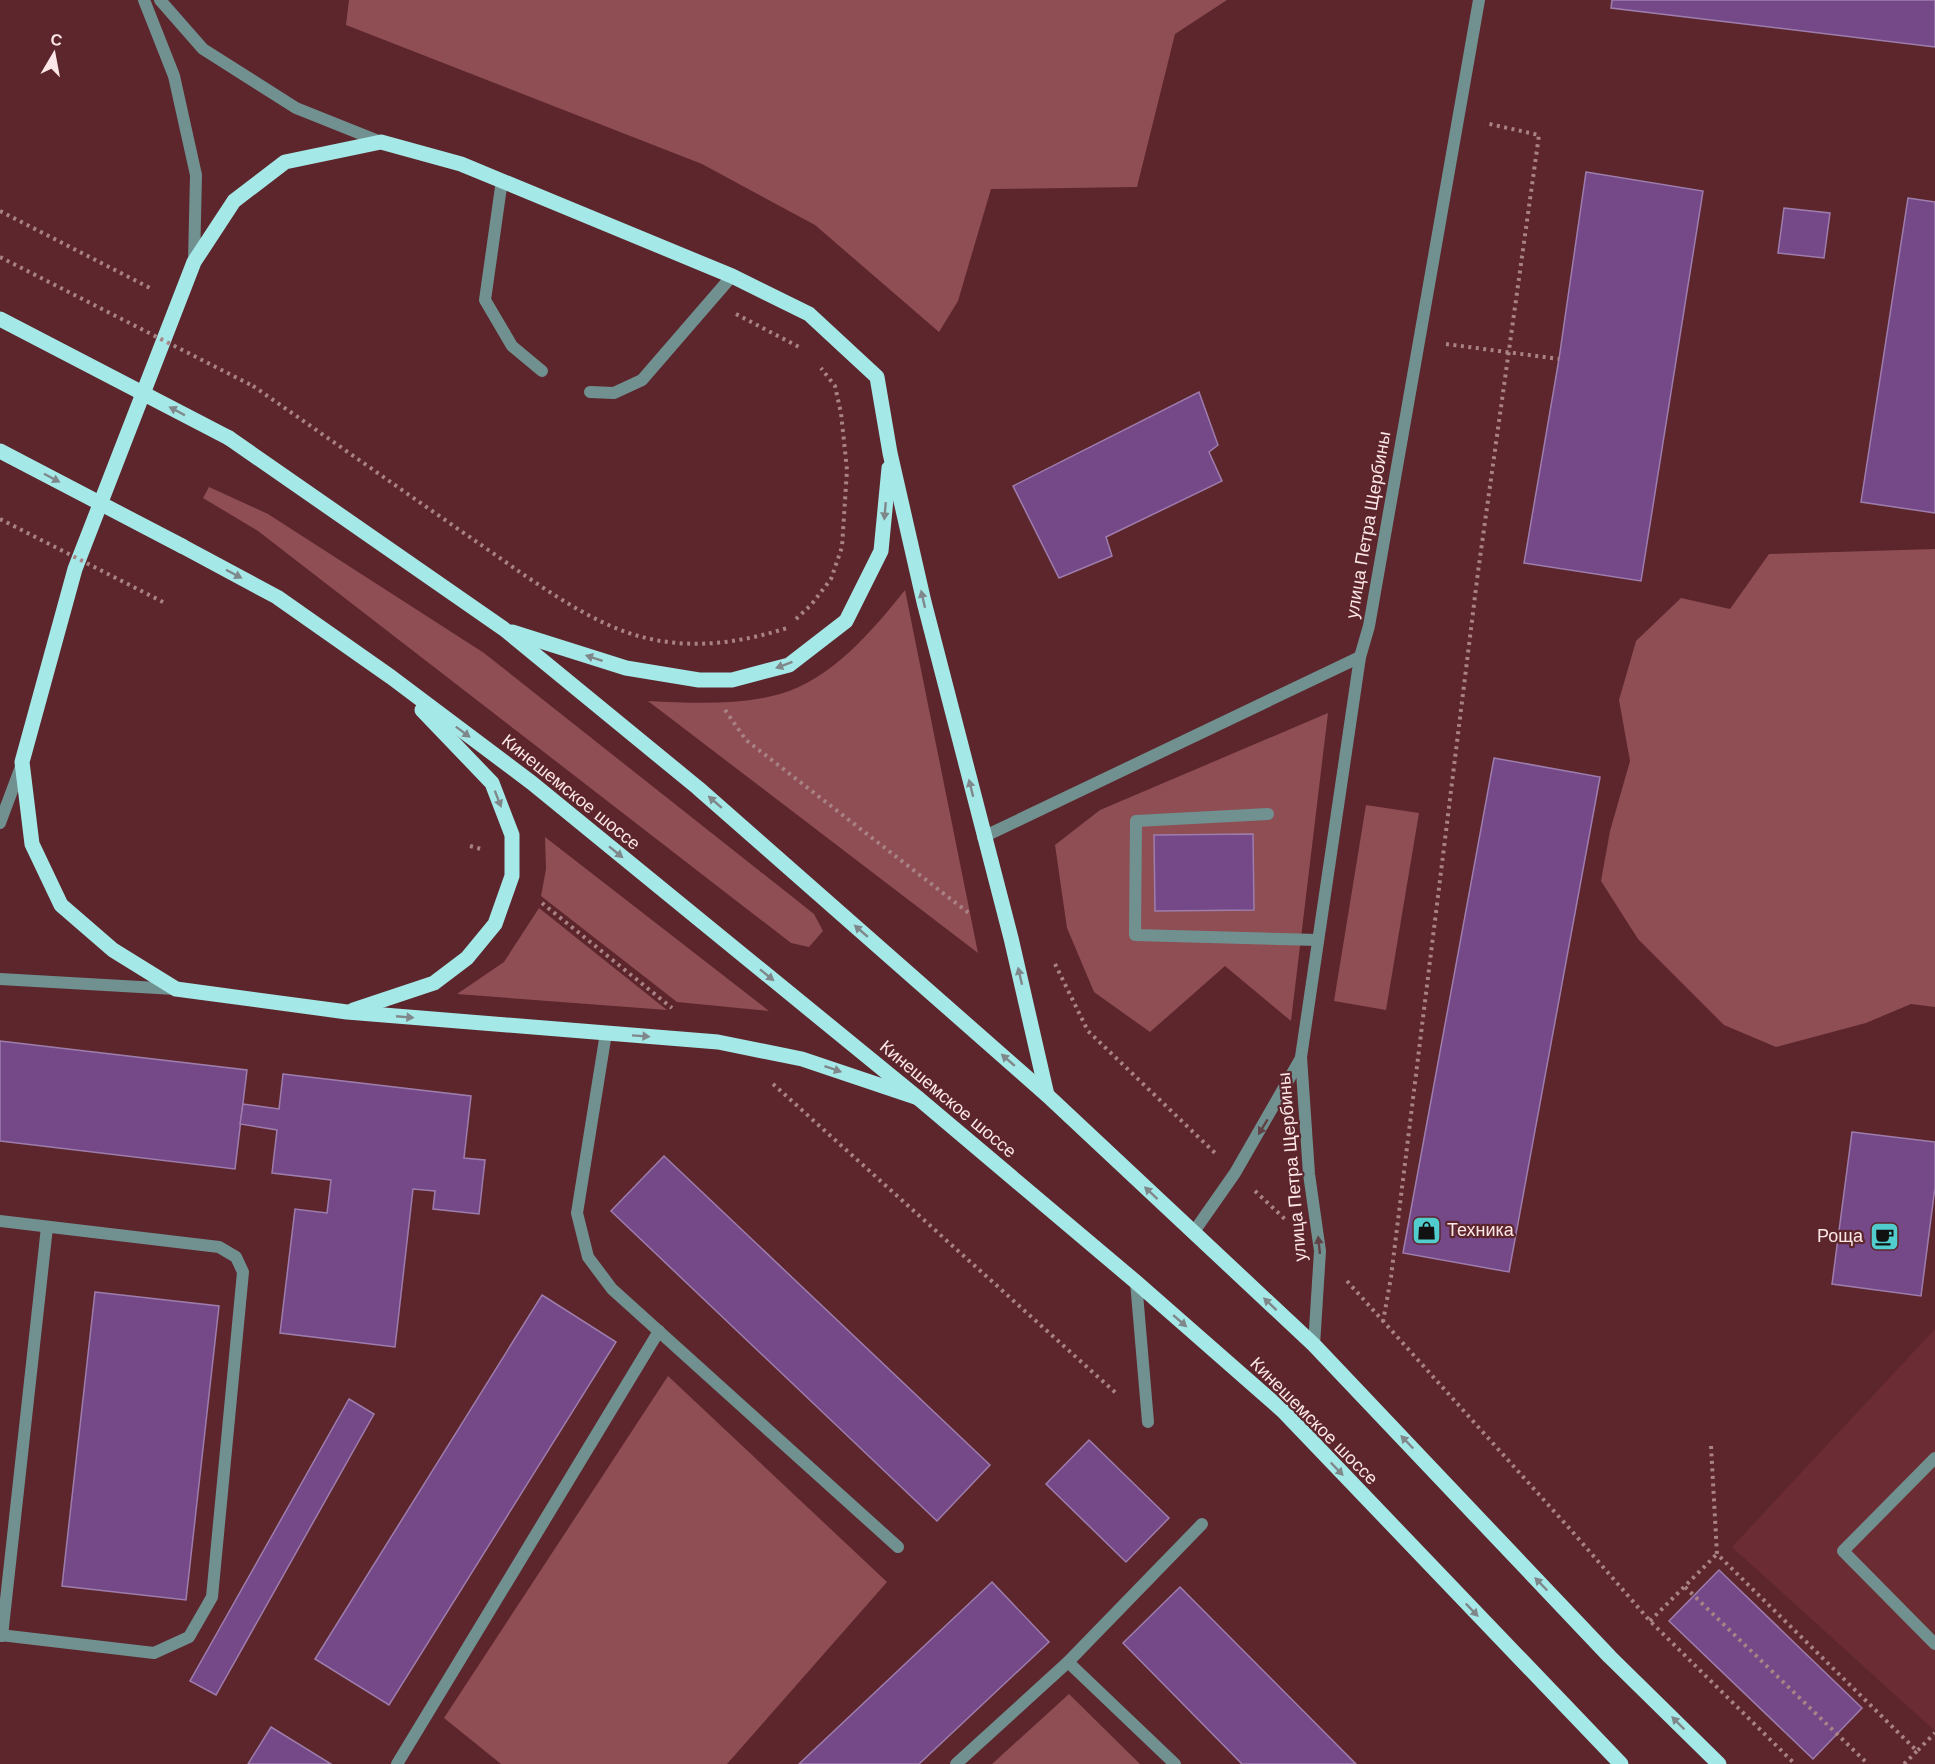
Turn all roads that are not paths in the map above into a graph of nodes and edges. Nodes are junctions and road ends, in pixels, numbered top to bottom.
1 (144, 0) edge
2 (160, 0) edge
3 (1479, 0) edge
4 (381, 142) junction
5 (502, 180) junction
6 (194, 262) junction
7 (732, 276) junction
8 (0, 319) edge
9 (542, 370) dead end
10 (590, 392) dead end
11 (0, 451) edge
12 (890, 453) junction
13 (504, 629) junction
14 (1360, 657) junction
15 (391, 677) junction
16 (22, 762) junction
17 (1268, 814) dead end
18 (0, 823) edge
19 (983, 837) junction
20 (1318, 940) junction
21 (0, 979) edge
22 (176, 989) junction
23 (347, 1012) junction
24 (606, 1033) junction
25 (1301, 1057) junction
26 (1047, 1095) junction
27 (918, 1098) junction
28 (0, 1221) edge
29 (47, 1227) junction
30 (1193, 1233) junction
31 (1136, 1282) junction
32 (659, 1331) junction
33 (1314, 1345) junction
34 (1148, 1422) road end
35 (1935, 1458) edge
36 (1202, 1524) dead end
37 (898, 1547) dead end
38 (1, 1636) edge
39 (1935, 1644) edge
40 (1068, 1662) junction
41 (400, 1763) edge
42 (956, 1764) edge
43 (1175, 1764) edge
44 (1621, 1764) edge
45 (1719, 1764) edge

1 - 6 street
2 - 4 street
3 - 14 street, улица Петра Щербины
4 - 5 main road
4 - 6 main road
5 - 7 main road
5 - 9 street
6 - 16 main road
7 - 10 street
7 - 12 main road
13 -> 8 main road, bridge
11 -> 15 main road, Кинешемское шоссе, bridge
12 -> 13 main road
19 -> 12 main road
26 -> 13 main road
14 - 19 street
14 - 20 street, улица Петра Щербины
15 -> 23 main road
15 -> 27 main road, Кинешемское шоссе
16 - 18 street
16 - 22 main road
17 - 20 street
26 -> 19 main road
20 - 25 street, улица Петра Щербины
21 - 22 street
22 - 23 main road
23 -> 24 main road
24 -> 27 main road
24 - 32 street
25 -> 30 street, улица Петра Щербины
33 -> 25 street, улица Петра Щербины
30 -> 26 main road
27 - 31 main road, Кинешемское шоссе
28 - 29 street
29 - 38 street
29 - 38 street
33 -> 30 main road
31 - 34 street
31 -> 44 main road, Кинешемское шоссе
32 - 37 street
32 - 41 street
45 -> 33 main road
35 - 39 street
36 - 40 street
40 - 42 street
40 - 43 street

